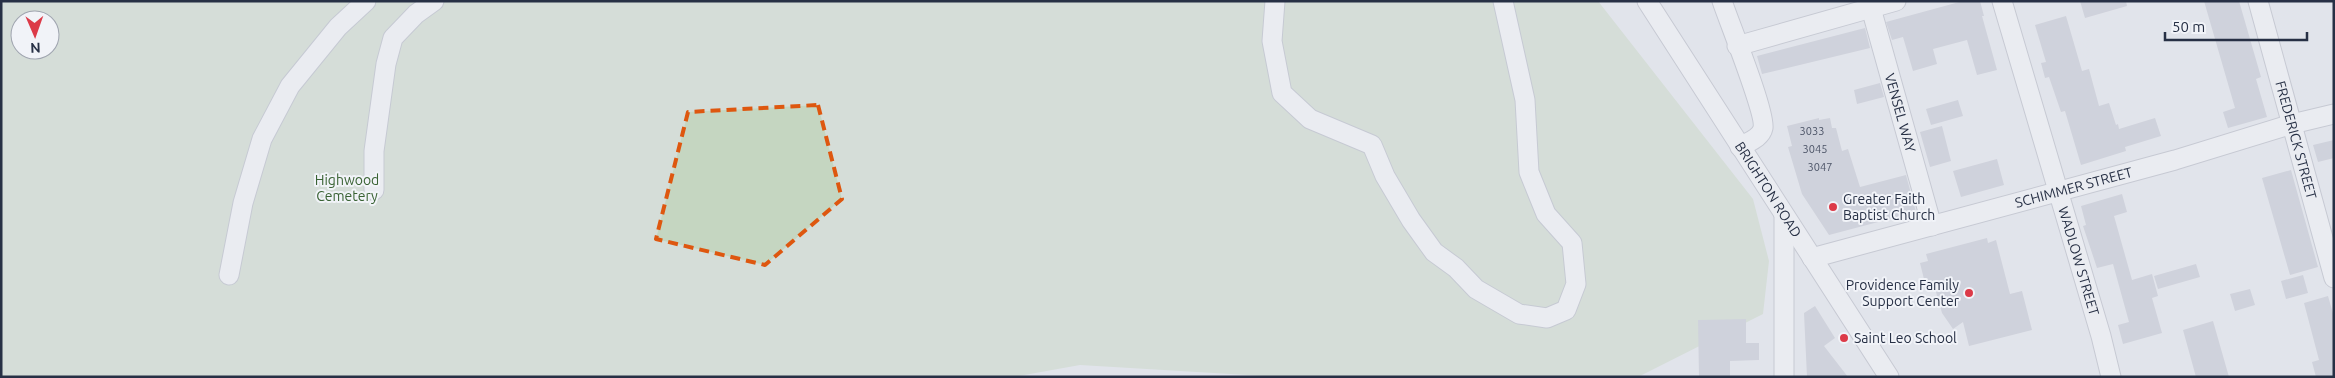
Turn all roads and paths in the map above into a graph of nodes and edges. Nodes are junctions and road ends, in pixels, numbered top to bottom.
1 (366, 1) edge
2 (434, 1) edge
3 (1275, 1) edge
4 (1503, 1) edge
5 (1647, 1) edge
6 (1722, 1) edge
7 (1896, 1) edge
8 (2002, 1) edge
9 (2258, 1) edge
10 (1870, 5) edge
11 (1737, 46) junction
12 (2334, 114) edge
13 (2292, 124) junction
14 (1740, 147) junction
15 (374, 190) dead end
16 (2058, 191) junction
17 (1784, 216) junction
18 (1932, 226) junction
19 (1812, 258) junction
20 (229, 275) dead end
21 (2334, 278) edge
22 (1784, 377) edge
23 (1889, 377) edge
24 (2111, 377) edge

1 - 20 street
2 - 15 street
3 - 4 street
5 - 14 street, BRIGHTON ROAD
6 - 11 street
7 - 10 street
8 - 16 street, WADLOW STREET
9 - 13 street, FREDERICK STREET
10 - 11 street
10 - 18 street, VENSEL WAY
11 - 14 street
12 - 13 street, SCHIMMER STREET
13 - 16 street, SCHIMMER STREET
13 - 21 street, FREDERICK STREET
14 - 17 street, BRIGHTON ROAD
16 - 18 street, SCHIMMER STREET
16 - 24 street, WADLOW STREET
17 - 19 street, BRIGHTON ROAD
17 - 22 street
18 - 19 street, SCHIMMER STREET
19 - 23 street, BRIGHTON ROAD

